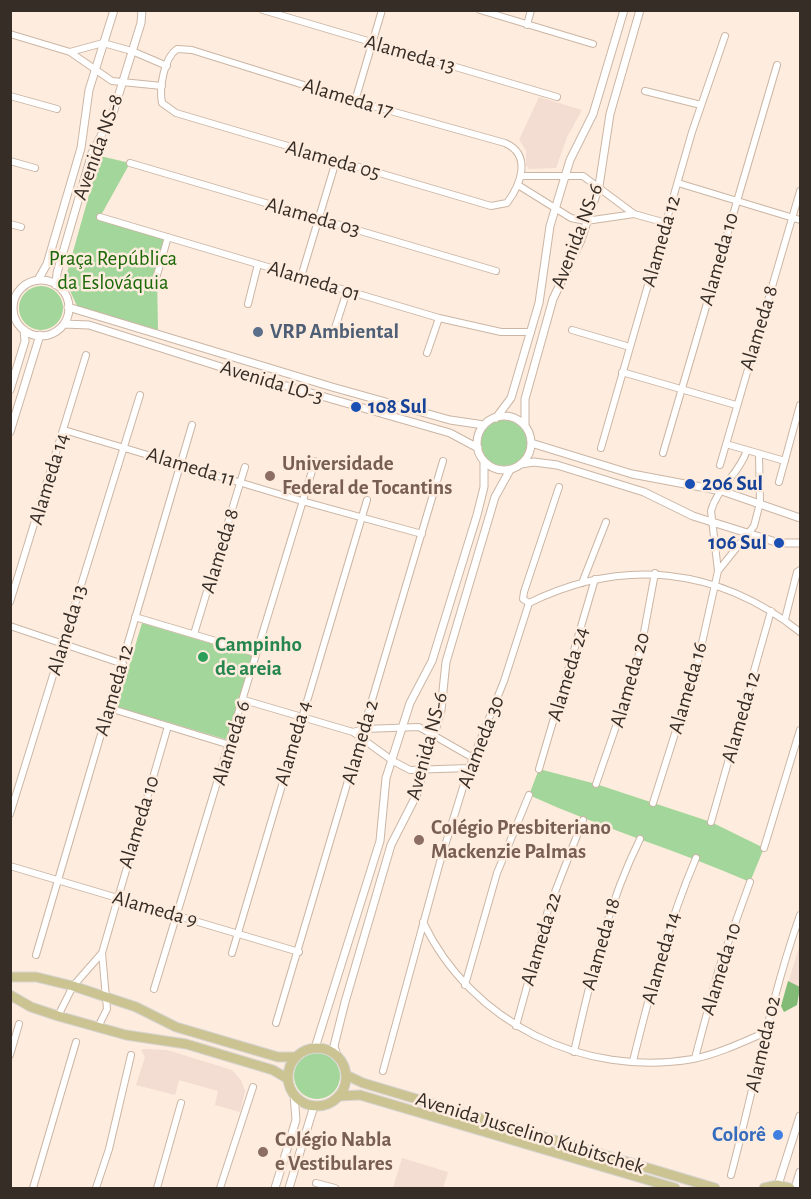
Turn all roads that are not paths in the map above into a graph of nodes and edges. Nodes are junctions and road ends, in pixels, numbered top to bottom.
1 (114, 10) edge
2 (142, 10) edge
3 (263, 10) edge
4 (382, 10) edge
5 (480, 10) edge
6 (531, 10) edge
7 (624, 10) edge
8 (640, 10) edge
9 (527, 24) junction
10 (10, 34) edge
11 (725, 36) dead end
12 (103, 43) junction
13 (373, 43) junction
14 (593, 44) dead end
15 (132, 51) junction
16 (70, 52) junction
17 (777, 65) dead end
18 (166, 66) junction
19 (94, 72) junction
20 (122, 83) junction
21 (162, 86) junction
22 (645, 91) dead end
23 (10, 96) edge
24 (557, 97) dead end
25 (355, 101) junction
26 (701, 105) junction
27 (57, 109) dead end
28 (10, 161) edge
29 (336, 161) junction
30 (130, 164) dead end
31 (35, 168) dead end
32 (521, 176) junction
33 (565, 177) junction
34 (678, 183) junction
35 (518, 185) junction
36 (598, 186) junction
37 (801, 191) edge
38 (736, 201) junction
39 (556, 210) junction
40 (634, 214) junction
41 (100, 217) dead end
42 (792, 217) junction
43 (319, 219) junction
44 (801, 220) edge
45 (586, 221) junction
46 (666, 223) junction
47 (10, 224) edge
48 (21, 227) dead end
49 (168, 237) junction
50 (258, 264) junction
51 (496, 271) dead end
52 (157, 275) dead end
53 (301, 277) junction
54 (38, 280) junction
55 (56, 285) junction
56 (20, 290) junction
57 (347, 291) junction
58 (10, 292) edge
59 (248, 304) dead end
60 (69, 307) junction
61 (12, 309) edge
62 (439, 318) junction
63 (64, 324) junction
64 (335, 328) dead end
65 (24, 330) junction
66 (572, 330) dead end
67 (531, 332) junction
68 (40, 335) junction
69 (630, 347) junction
70 (427, 353) dead end
71 (86, 355) dead end
72 (622, 372) junction
73 (10, 390) edge
74 (681, 390) junction
75 (140, 395) dead end
76 (736, 405) junction
77 (801, 405) edge
78 (496, 418) junction
79 (798, 424) edge
80 (192, 425) dead end
81 (484, 425) junction
82 (525, 426) junction
83 (64, 430) junction
84 (10, 432) edge
85 (531, 443) junction
86 (726, 444) junction
87 (124, 447) junction
88 (478, 448) junction
89 (600, 448) dead end
90 (747, 450) junction
91 (663, 453) dead end
92 (759, 454) junction
93 (443, 461) dead end
94 (785, 461) junction
95 (315, 462) dead end
96 (484, 462) junction
97 (521, 464) junction
98 (181, 465) junction
99 (720, 465) dead end
100 (245, 467) dead end
101 (510, 470) junction
102 (241, 482) junction
103 (779, 482) dead end
104 (559, 487) dead end
105 (722, 491) junction
106 (367, 500) dead end
107 (302, 501) junction
108 (759, 503) junction
109 (362, 518) junction
110 (801, 518) edge
111 (606, 522) dead end
112 (712, 522) junction
113 (749, 533) junction
114 (422, 534) junction
115 (801, 543) edge
116 (718, 570) junction
117 (801, 570) edge
118 (654, 573) junction
119 (595, 579) junction
120 (582, 583) junction
121 (715, 585) junction
122 (10, 602) edge
123 (529, 603) junction
124 (771, 611) junction
125 (135, 617) junction
126 (785, 619) junction
127 (12, 628) edge
128 (801, 632) edge
129 (194, 634) junction
130 (62, 645) junction
131 (256, 653) junction
132 (123, 664) junction
133 (244, 700) junction
134 (109, 708) junction
135 (300, 717) junction
136 (168, 726) junction
137 (403, 726) junction
138 (364, 729) junction
139 (801, 729) edge
140 (352, 732) junction
141 (433, 735) junction
142 (362, 738) junction
143 (230, 745) junction
144 (473, 758) junction
145 (393, 761) junction
146 (469, 768) junction
147 (539, 769) dead end
148 (424, 770) junction
149 (596, 784) dead end
150 (529, 795) dead end
151 (653, 803) dead end
152 (10, 813) edge
153 (583, 820) dead end
154 (711, 822) dead end
155 (640, 839) dead end
156 (764, 848) dead end
157 (696, 858) dead end
158 (10, 866) edge
159 (57, 880) junction
160 (750, 882) dead end
161 (117, 898) junction
162 (801, 915) edge
163 (179, 916) junction
164 (423, 922) junction
165 (238, 934) junction
166 (298, 952) junction
167 (102, 953) junction
168 (232, 953) dead end
169 (36, 955) dead end
170 (10, 977) edge
171 (465, 985) junction
172 (73, 986) junction
173 (154, 989) dead end
174 (10, 995) edge
175 (107, 998) junction
176 (58, 1016) junction
177 (276, 1023) dead end
178 (19, 1024) dead end
179 (516, 1026) junction
180 (98, 1027) junction
181 (766, 1032) junction
182 (76, 1042) dead end
183 (315, 1048) junction
184 (574, 1052) junction
185 (10, 1055) edge
186 (131, 1055) dead end
187 (337, 1056) junction
188 (296, 1057) junction
189 (695, 1058) junction
190 (633, 1061) junction
191 (383, 1071) dead end
192 (346, 1075) junction
193 (288, 1079) junction
194 (253, 1087) dead end
195 (294, 1095) junction
196 (340, 1096) junction
197 (181, 1103) dead end
198 (314, 1106) junction
199 (801, 1116) edge
200 (801, 1172) edge
201 (731, 1175) dead end
202 (316, 1183) dead end
203 (778, 1185) junction
204 (33, 1188) edge
205 (96, 1188) edge
206 (157, 1188) edge
207 (220, 1188) edge
208 (275, 1188) edge
209 (289, 1188) edge
210 (335, 1188) edge
211 (675, 1188) edge
212 (715, 1188) edge
213 (764, 1188) edge
214 (790, 1188) edge
215 (795, 1188) edge

1 - 12 street, Avenida NS-8
2 - 15 street, Avenida NS-8
3 - 13 street, Alameda 13
4 - 13 street
5 - 9 street
6 - 9 street
7 - 33 street, Avenida NS-6
8 - 36 street, Avenida NS-6
9 - 14 street
10 - 16 street
11 - 26 street, Alameda 12
12 - 15 street
12 - 16 street
12 - 19 street, Avenida NS-8
13 - 24 street, Alameda 13
13 - 25 street
15 - 18 street
15 - 20 street, Avenida NS-8
16 - 19 street
17 - 38 street, Alameda 10
18 - 21 street
18 - 25 street, Alameda 17
19 - 20 street
19 - 54 street, Avenida NS-8
20 - 21 street
20 - 55 street, Avenida NS-8
21 - 29 street, Alameda 05
22 - 26 street
23 - 27 street
25 - 32 street, Alameda 17
26 - 34 street, Alameda 12
28 - 31 street
29 - 35 street, Alameda 05
29 - 43 street
30 - 43 street, Alameda 03
32 - 33 street
32 - 35 street
33 - 36 street
33 - 39 street, Avenida NS-6
34 - 38 street
34 - 46 street, Alameda 12
35 - 39 street
36 - 40 street
36 - 45 street, Avenida NS-6
37 - 42 street, Alameda 8
38 - 42 street
38 - 74 street, Alameda 10
39 - 45 street
39 - 67 street, Avenida NS-6
40 - 45 street
40 - 46 street
41 - 49 street, Alameda 01
42 - 44 street
42 - 76 street, Alameda 8
43 - 51 street, Alameda 03
43 - 53 street
45 - 82 street, Avenida NS-6
46 - 69 street, Alameda 12
47 - 48 street
49 - 50 street, Alameda 01
49 - 52 street
50 - 53 street, Alameda 01
50 - 59 street
53 - 57 street, Alameda 01
54 - 55 street
54 - 56 street
55 - 60 street
56 - 58 street
56 - 61 street
57 - 62 street, Alameda 01
57 - 64 street
60 - 63 street
60 - 81 street, Avenida LO-3
61 - 65 street
62 - 67 street, Alameda 01
62 - 70 street
63 - 68 street
63 - 88 street, Avenida LO-3
65 - 68 street
65 - 73 street
66 - 69 street
67 - 78 street, Avenida NS-6
68 - 84 street
69 - 72 street, Alameda 12
71 - 83 street, Alameda 14
72 - 74 street
72 - 89 street, Alameda 12
74 - 76 street
74 - 91 street, Alameda 10
75 - 87 street, Alameda 13
76 - 86 street, Alameda 8
77 - 79 street
78 - 81 street
78 - 82 street
79 - 94 street
80 - 98 street, Alameda 12
81 - 88 street
82 - 85 street
83 - 87 street, Alameda 11
83 - 122 street, Alameda 14
85 - 97 street
85 - 105 street
86 - 90 street
86 - 99 street, Alameda 8
87 - 98 street, Alameda 11
87 - 130 street, Alameda 13
88 - 96 street
90 - 92 street
90 - 105 street, Alameda 16
92 - 94 street
92 - 108 street, Alameda 16
93 - 114 street, Alameda 2
94 - 103 street
95 - 107 street, Alameda 6
96 - 101 street
96 - 137 street, Avenida NS-6
97 - 101 street
97 - 112 street
98 - 102 street, Alameda 11
98 - 125 street, Alameda 12
100 - 102 street, Alameda 8
101 - 141 street, Avenida NS-6
102 - 107 street, Alameda 11
102 - 129 street, Alameda 8
104 - 123 street, Alameda 30
105 - 108 street
105 - 112 street, Alameda 16
106 - 109 street, Alameda 4
107 - 109 street, Alameda 11
107 - 131 street, Alameda 6
108 - 110 street
108 - 113 street, Alameda 16
109 - 114 street, Alameda 11
109 - 135 street, Alameda 4
111 - 120 street
112 - 113 street
112 - 116 street, Alameda 16
113 - 115 street
113 - 116 street, Alameda 16
114 - 138 street, Alameda 2
116 - 121 street, Alameda 16
117 - 126 street
118 - 119 street
118 - 121 street
118 - 149 street, Alameda 20
119 - 120 street
119 - 147 street, Alameda 24
120 - 123 street
121 - 124 street
121 - 151 street, Alameda 16
123 - 144 street, Alameda 30
124 - 126 street
124 - 154 street, Alameda 12
125 - 129 street
125 - 132 street, Alameda 12
126 - 128 street
127 - 130 street
129 - 131 street
130 - 132 street
130 - 152 street, Alameda 13
131 - 133 street, Alameda 6
132 - 134 street, Alameda 12
133 - 135 street
133 - 143 street, Alameda 6
134 - 136 street
134 - 159 street, Alameda 12
135 - 140 street
135 - 165 street, Alameda 4
136 - 143 street
136 - 161 street, Alameda 10
137 - 138 street
137 - 141 street
137 - 145 street, Avenida NS-6
138 - 140 street
138 - 142 street, Alameda 2
139 - 156 street
140 - 142 street
141 - 144 street
141 - 148 street, Avenida NS-6
142 - 145 street
142 - 166 street, Alameda 2
143 - 163 street, Alameda 6
144 - 146 street, Alameda 30
145 - 148 street
145 - 183 street, Avenida NS-6
146 - 148 street
146 - 164 street, Alameda 30
148 - 187 street, Avenida NS-6
150 - 171 street
153 - 179 street, Alameda 22
155 - 184 street, Alameda 18
157 - 190 street, Alameda 14
158 - 159 street, Alameda 9
159 - 161 street, Alameda 9
159 - 169 street, Alameda 12
160 - 189 street, Alameda 10
161 - 163 street, Alameda 9
161 - 167 street, Alameda 10
162 - 181 street, Alameda 02
163 - 165 street, Alameda 9
163 - 173 street, Alameda 6
164 - 171 street
164 - 191 street, Alameda 30
165 - 166 street, Alameda 9
165 - 168 street, Alameda 4
166 - 177 street, Alameda 2
167 - 172 street, Alameda 10
167 - 175 street, Alameda 10
170 - 172 main road
171 - 179 street
172 - 175 main road
172 - 176 street, Alameda 10
174 - 176 main road
175 - 180 street, Alameda 10
175 - 188 main road
176 - 180 main road
178 - 185 street
179 - 184 street
180 - 193 main road
181 - 189 street
181 - 201 street, Alameda 02
182 - 204 street
183 - 187 main road
183 - 188 main road
184 - 190 street
186 - 205 street
187 - 192 main road
188 - 193 main road
189 - 190 street
192 - 196 main road
192 - 212 main road, Avenida Juscelino Kubitschek
193 - 195 main road
194 - 207 street
195 - 198 main road
195 - 208 street
196 - 198 main road
196 - 211 main road, Avenida Juscelino Kubitschek
197 - 206 street
198 - 209 street
199 - 203 street
200 - 215 street
202 - 210 street
203 - 213 main road
203 - 214 main road

